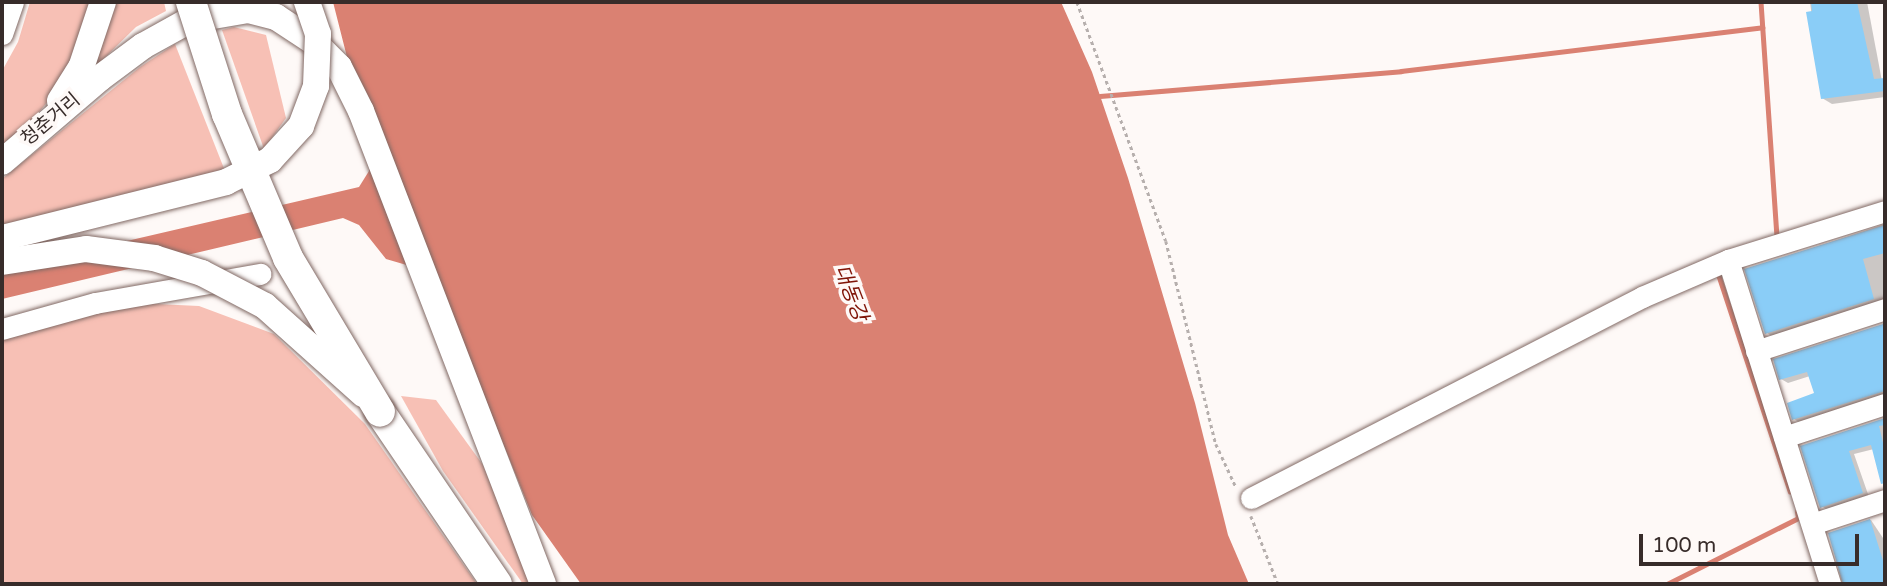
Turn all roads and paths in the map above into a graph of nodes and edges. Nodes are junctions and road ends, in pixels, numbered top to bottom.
1 (13, 2) edge
2 (103, 2) edge
3 (191, 2) edge
4 (307, 2) edge
5 (1077, 2) edge
6 (2, 34) edge
7 (36, 133) junction
8 (2, 162) edge
9 (1885, 211) edge
10 (2, 239) edge
11 (1728, 260) junction
12 (2, 262) edge
13 (260, 274) dead end
14 (1885, 309) edge
15 (2, 329) edge
16 (1756, 351) junction
17 (1885, 404) edge
18 (380, 412) junction
19 (1784, 437) junction
20 (1885, 500) edge
21 (1251, 503) junction
22 (1812, 524) junction
23 (497, 584) edge
24 (543, 584) edge
25 (1278, 584) edge
26 (1830, 584) edge

1 - 6 street
2 - 7 main road
3 - 18 highway, bridge
4 - 10 main road, bridge
5 - 21 path
7 - 8 main road, 청춘거리
7 - 24 main road, 청춘거리, bridge
9 - 11 street
11 - 16 street
11 - 21 street
12 - 18 main road, bridge
13 - 15 street
14 - 16 street
16 - 19 street
17 - 19 street
18 - 23 highway
19 - 22 street
20 - 22 street
21 - 25 path
22 - 26 street

